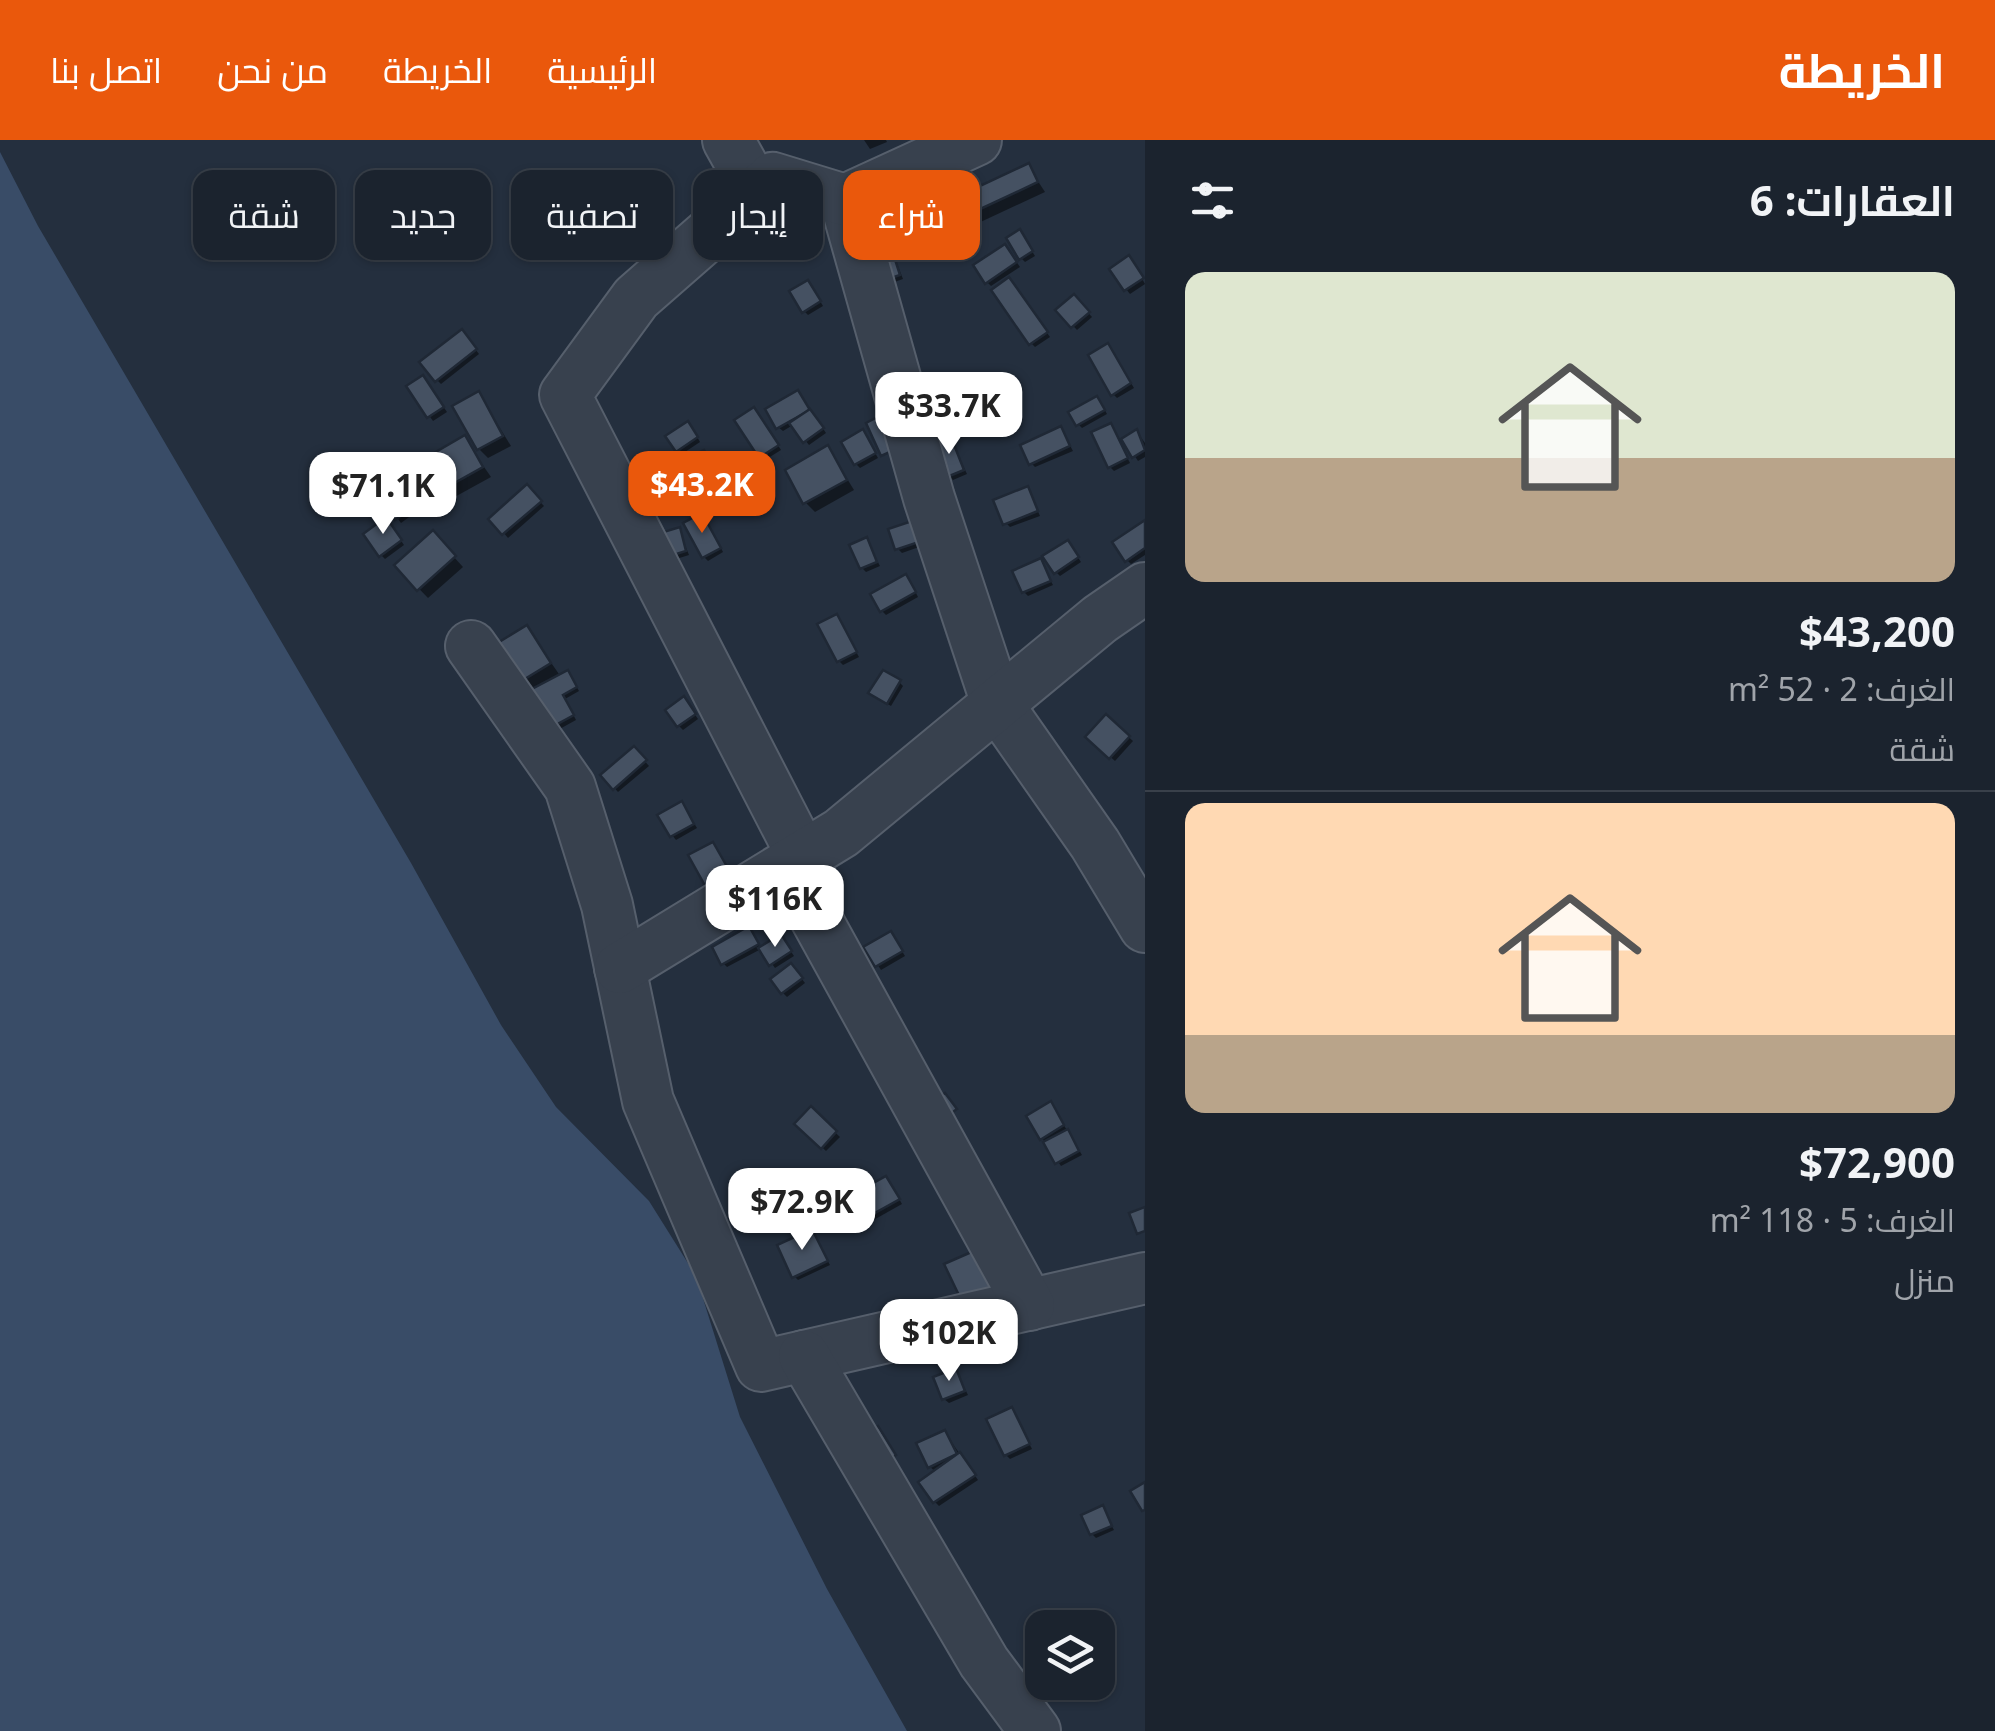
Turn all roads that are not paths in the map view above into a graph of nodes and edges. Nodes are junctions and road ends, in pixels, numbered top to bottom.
1 (728, 140) edge
2 (976, 140) edge
3 (745, 170) edge
4 (910, 170) edge
5 (693, 248) edge
6 (862, 260) edge
7 (1145, 588) edge
8 (471, 646) dead end
9 (997, 704) junction
10 (794, 862) junction
11 (1145, 927) edge
12 (620, 968) junction
13 (1145, 1278) edge
14 (1029, 1305) junction
15 (804, 1356) junction
16 (1035, 1731) edge

1 - 3 street
2 - 4 street
5 - 10 street
6 - 9 street
7 - 9 street
8 - 12 street
9 - 10 street
9 - 11 street
10 - 12 street
10 - 14 street
12 - 15 street
13 - 14 street
14 - 15 street
15 - 16 street

